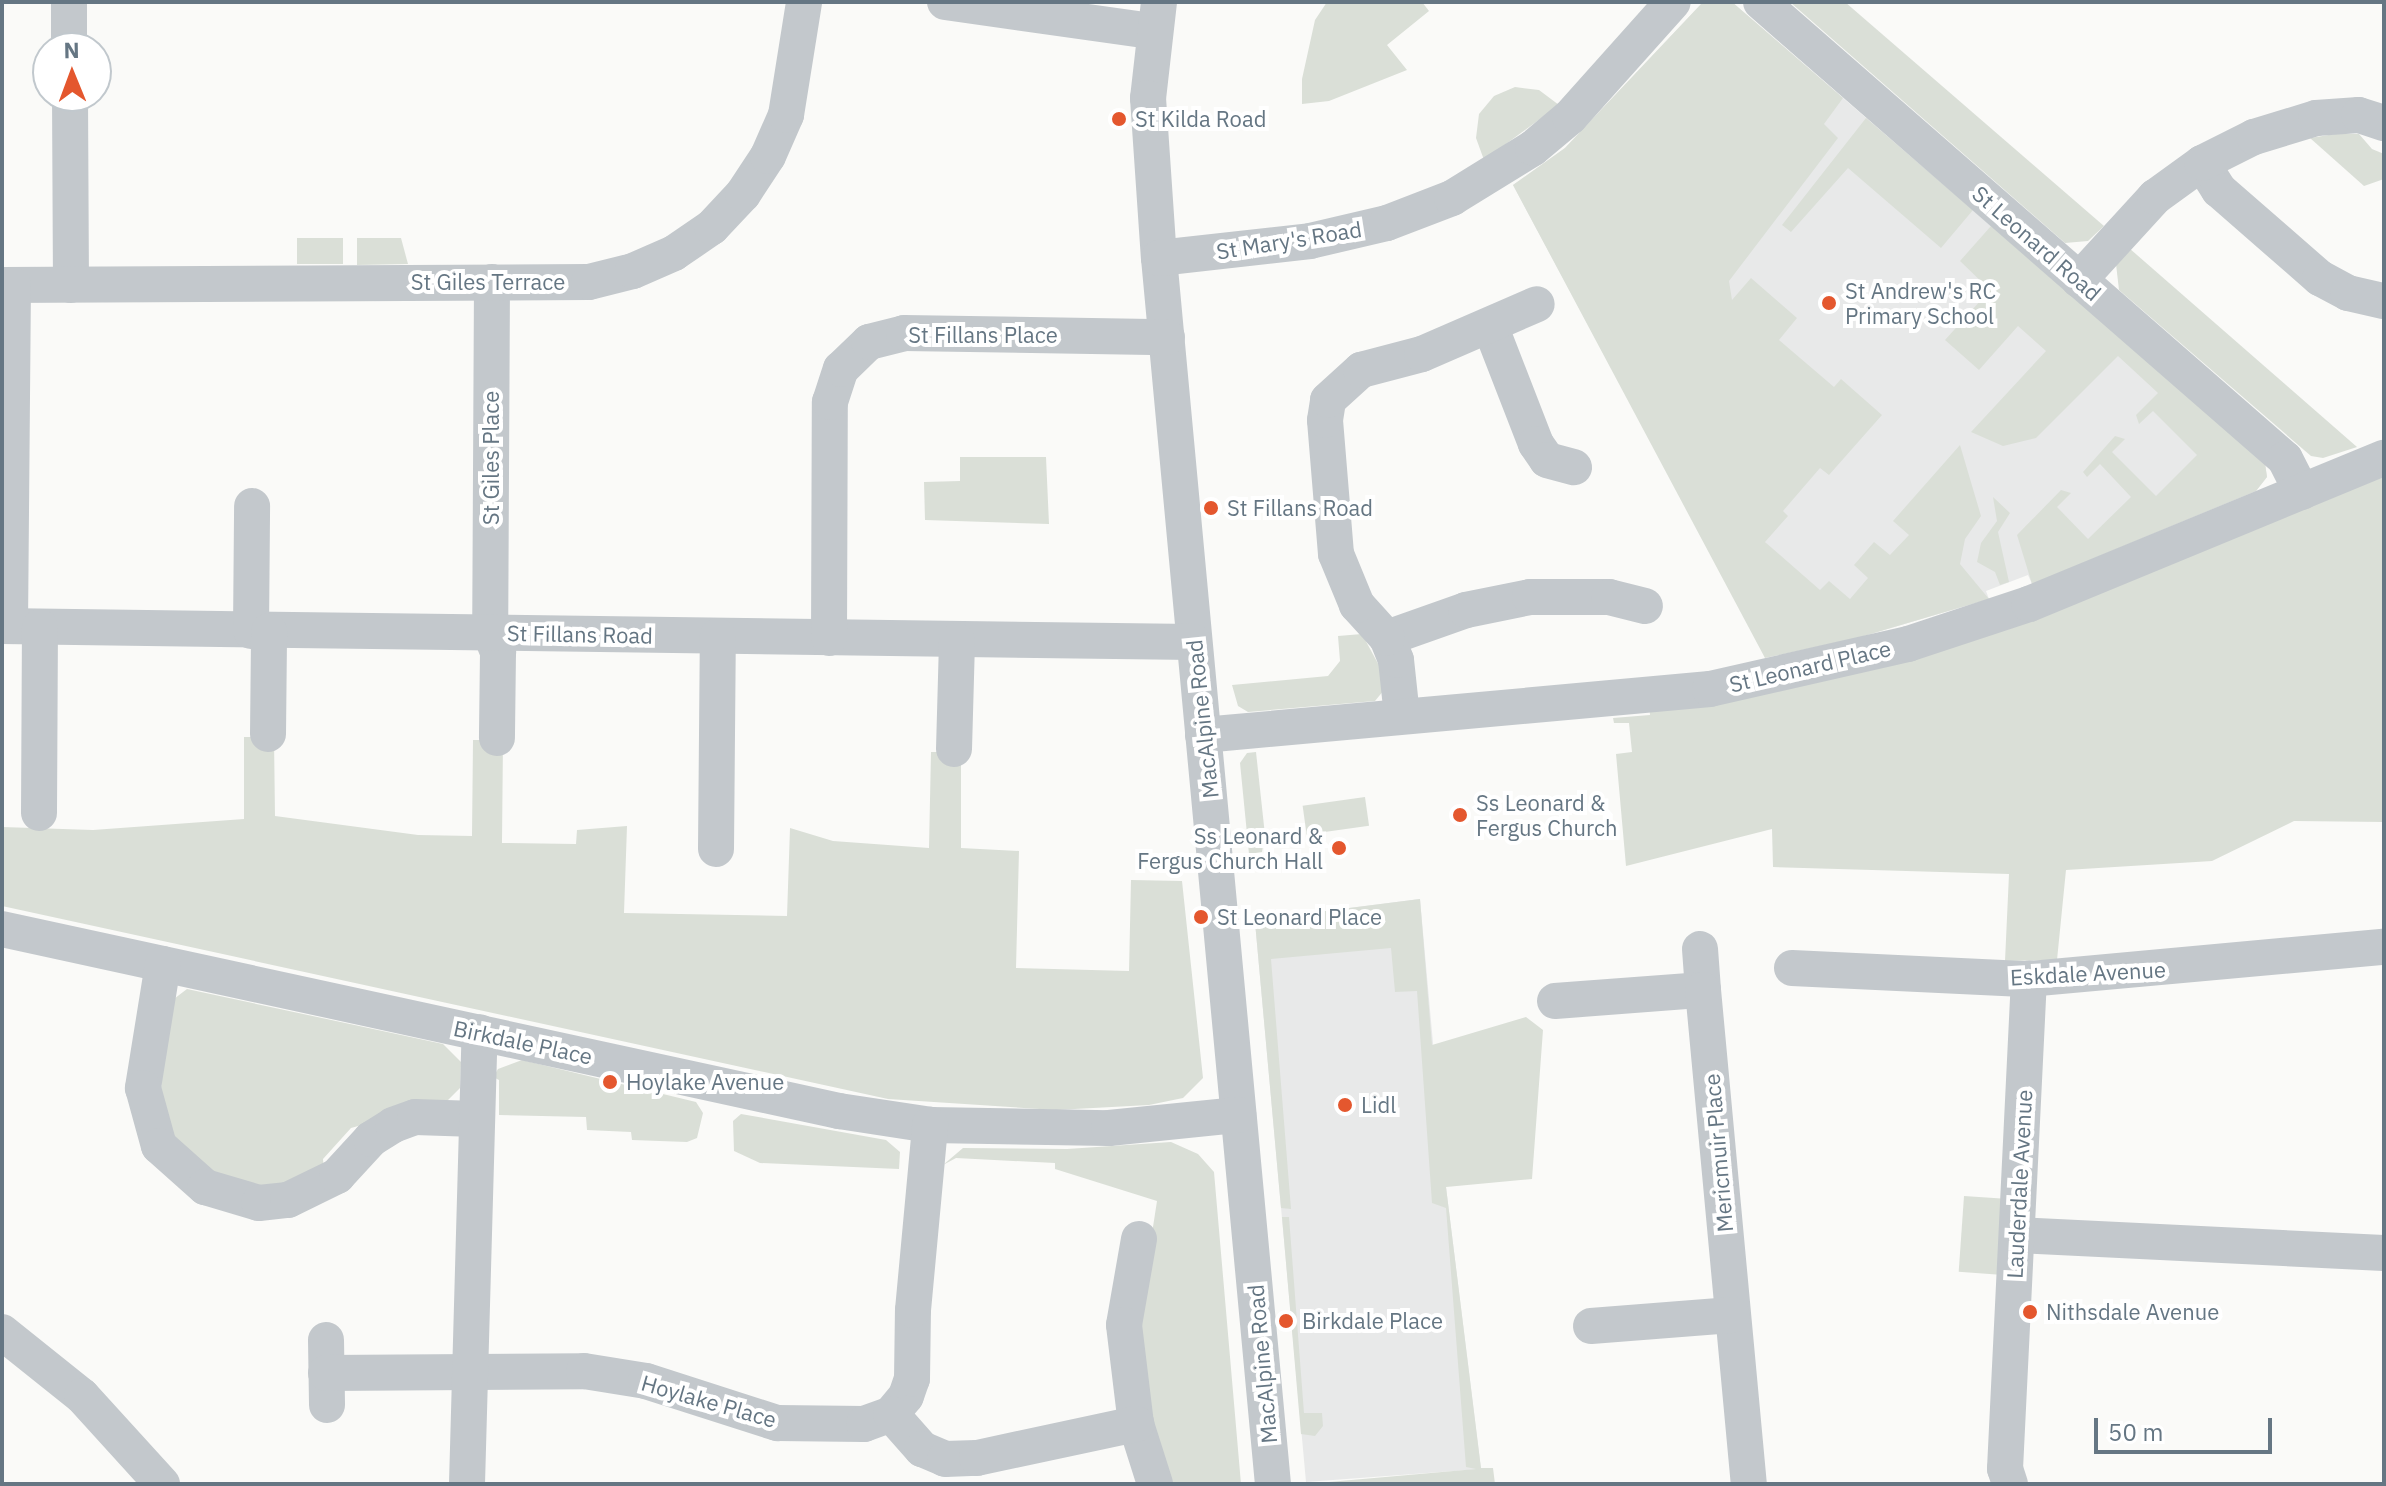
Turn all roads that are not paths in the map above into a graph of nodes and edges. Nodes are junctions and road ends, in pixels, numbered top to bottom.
1 (69, 2) edge
2 (804, 2) edge
3 (945, 2) edge
4 (1673, 2) edge
5 (1761, 2) edge
6 (1155, 17) edge
7 (69, 32) edge
8 (70, 112) edge
9 (2384, 123) edge
10 (2202, 163) junction
11 (1159, 258) junction
12 (2079, 280) junction
13 (492, 282) junction
14 (7, 285) edge
15 (71, 285) junction
16 (2384, 301) edge
17 (1537, 304) dead end
18 (1491, 328) junction
19 (1167, 337) junction
20 (2384, 458) edge
21 (1574, 467) dead end
22 (2302, 492) junction
23 (6, 495) edge
24 (252, 506) dead end
25 (1645, 606) dead end
26 (17, 626) edge
27 (260, 631) junction
28 (490, 633) junction
29 (718, 636) junction
30 (829, 638) junction
31 (1387, 638) junction
32 (957, 641) junction
33 (1194, 642) junction
34 (1402, 716) junction
35 (268, 734) dead end
36 (1203, 735) junction
37 (497, 738) dead end
38 (954, 749) dead end
39 (39, 813) dead end
40 (716, 849) dead end
41 (2, 929) edge
42 (2384, 947) edge
43 (1700, 949) dead end
44 (163, 964) junction
45 (1792, 968) dead end
46 (2029, 979) junction
47 (1703, 990) junction
48 (1555, 1001) dead end
49 (480, 1032) junction
50 (1238, 1115) junction
51 (476, 1119) junction
52 (930, 1125) junction
53 (2017, 1235) junction
54 (1139, 1239) dead end
55 (2384, 1253) edge
56 (1732, 1315) junction
57 (1591, 1326) dead end
58 (2, 1332) edge
59 (326, 1373) dead end
60 (470, 1373) junction
61 (891, 1414) junction
62 (1136, 1424) junction
63 (162, 1484) edge
64 (467, 1484) edge
65 (1155, 1484) edge
66 (1273, 1484) edge
67 (1749, 1484) edge
68 (2010, 1484) edge

1 - 7 street
2 - 13 street, St Giles Terrace
3 - 6 street
4 - 11 street, St Mary's Road
5 - 12 street, St Leonard Road
6 - 11 street, MacAlpine Road
8 - 15 street
9 - 10 street
10 - 12 street
10 - 16 street
11 - 19 street, MacAlpine Road
12 - 22 street, St Leonard Road
13 - 15 street, St Giles Terrace
13 - 28 street, St Giles Place
14 - 15 street, St Giles Terrace
14 - 23 street
17 - 18 street
18 - 21 street
18 - 31 street
19 - 30 street, St Fillans Place
19 - 33 street, MacAlpine Road
20 - 22 street, St Leonard Place
22 - 34 street, St Leonard Place
23 - 26 street
24 - 27 street
25 - 31 street
26 - 27 street, St Fillans Road
26 - 39 street
27 - 28 street, St Fillans Road
27 - 35 street
28 - 29 street, St Fillans Road
28 - 37 street, St Fillans Road
29 - 30 street, St Fillans Road
29 - 40 street
30 - 32 street, St Fillans Road
31 - 34 street
32 - 33 street, St Fillans Road
32 - 38 street
33 - 36 street, MacAlpine Road
34 - 36 street, St Leonard Place
36 - 50 street, MacAlpine Road
41 - 44 street, Birkdale Place
42 - 46 street, Eskdale Avenue
43 - 47 street, Mericmuir Place
44 - 49 street, Birkdale Place
44 - 51 street
45 - 46 street, Eskdale Avenue
46 - 53 street, Lauderdale Avenue
47 - 48 street
47 - 56 street, Mericmuir Place
49 - 51 street
49 - 52 street, Birkdale Place
50 - 52 street, Birkdale Place
50 - 66 street, MacAlpine Road
51 - 60 street
52 - 61 street
53 - 55 street
53 - 68 street, Lauderdale Avenue
54 - 62 street
56 - 57 street
56 - 67 street, Mericmuir Place
58 - 63 street
59 - 60 street, Hoylake Place
60 - 61 street, Hoylake Place
60 - 64 street
61 - 62 street
62 - 65 street

